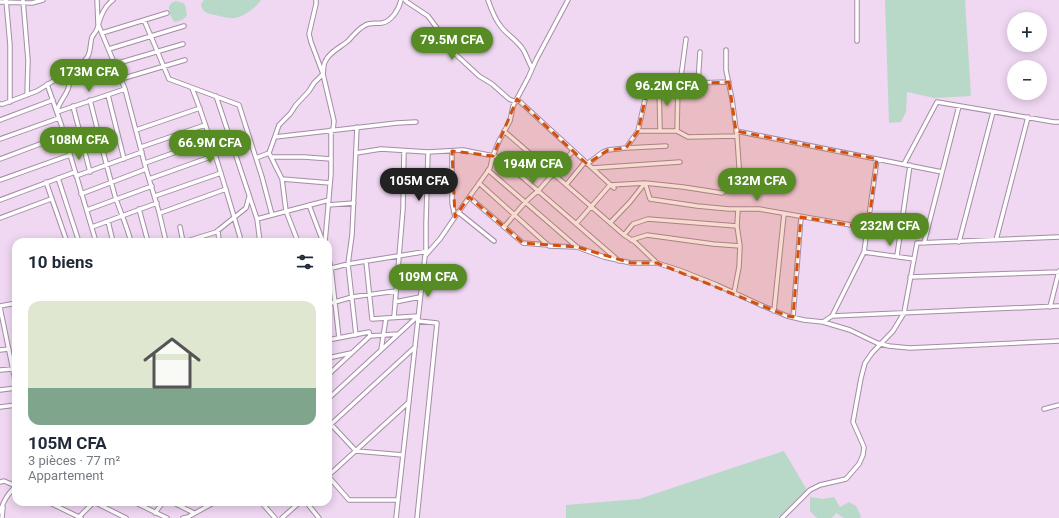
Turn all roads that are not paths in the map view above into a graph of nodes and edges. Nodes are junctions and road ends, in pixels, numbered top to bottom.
1 (43, 0) edge
2 (97, 0) edge
3 (113, 0) edge
4 (316, 0) edge
5 (401, 0) edge
6 (405, 0) edge
7 (488, 0) edge
8 (568, 0) edge
9 (857, 0) edge
10 (6, 1) edge
11 (23, 1) edge
12 (0, 2) edge
13 (168, 13) dead end
14 (144, 20) junction
15 (98, 24) junction
16 (184, 26) dead end
17 (102, 33) junction
18 (150, 36) junction
19 (686, 39) dead end
20 (857, 41) dead end
21 (183, 44) dead end
22 (109, 48) junction
23 (726, 50) dead end
24 (157, 51) junction
25 (700, 52) dead end
26 (185, 60) dead end
27 (115, 64) junction
28 (164, 66) junction
29 (532, 68) junction
30 (71, 74) junction
31 (323, 74) junction
32 (121, 79) junction
33 (728, 82) junction
34 (698, 83) junction
35 (48, 84) junction
36 (659, 84) junction
37 (679, 84) junction
38 (192, 88) junction
39 (125, 89) junction
40 (27, 95) junction
41 (108, 95) junction
42 (216, 96) junction
43 (53, 100) junction
44 (90, 100) junction
45 (516, 100) junction
46 (10, 102) junction
47 (0, 104) edge
48 (73, 106) junction
49 (959, 106) junction
50 (200, 108) junction
51 (57, 112) junction
52 (993, 112) junction
53 (59, 118) junction
54 (1028, 118) junction
55 (0, 120) edge
56 (416, 122) dead end
57 (1059, 122) edge
58 (205, 125) junction
59 (357, 127) junction
60 (136, 130) junction
61 (332, 130) junction
62 (660, 130) junction
63 (504, 131) junction
64 (638, 131) junction
65 (677, 131) junction
66 (736, 131) junction
67 (64, 135) junction
68 (737, 136) junction
69 (275, 137) junction
70 (0, 139) edge
71 (210, 140) junction
72 (666, 146) dead end
73 (140, 147) junction
74 (626, 148) junction
75 (404, 151) junction
76 (452, 151) junction
77 (573, 151) junction
78 (142, 152) junction
79 (428, 152) junction
80 (269, 153) junction
81 (356, 153) junction
82 (70, 155) junction
83 (216, 155) junction
84 (493, 156) junction
85 (271, 157) junction
86 (256, 158) junction
87 (0, 159) edge
88 (124, 159) junction
89 (331, 159) junction
90 (877, 159) junction
91 (680, 162) dead end
92 (145, 163) junction
93 (586, 163) junction
94 (904, 164) junction
95 (910, 165) junction
96 (106, 166) junction
97 (592, 168) junction
98 (146, 169) junction
99 (488, 170) junction
100 (75, 172) junction
101 (90, 172) junction
102 (221, 172) junction
103 (942, 172) junction
104 (554, 174) junction
105 (76, 176) junction
106 (58, 178) junction
107 (149, 179) junction
108 (282, 179) junction
109 (0, 180) edge
110 (46, 182) junction
111 (111, 182) junction
112 (330, 183) junction
113 (479, 183) junction
114 (645, 183) junction
115 (566, 185) junction
116 (610, 185) junction
117 (152, 186) junction
118 (614, 188) dead end
119 (226, 189) junction
120 (538, 191) junction
121 (82, 194) junction
122 (155, 196) junction
123 (250, 196) junction
124 (469, 197) junction
125 (52, 198) junction
126 (116, 199) junction
127 (0, 200) edge
128 (329, 200) junction
129 (526, 202) junction
130 (157, 203) junction
131 (354, 203) junction
132 (309, 205) junction
133 (328, 205) junction
134 (591, 207) junction
135 (140, 209) junction
136 (738, 209) junction
137 (86, 210) junction
138 (286, 211) junction
139 (458, 212) junction
140 (160, 213) junction
141 (784, 214) junction
142 (122, 215) junction
143 (272, 215) junction
144 (515, 215) junction
145 (234, 216) junction
146 (801, 216) junction
147 (455, 217) junction
148 (0, 218) edge
149 (257, 218) junction
150 (108, 221) junction
151 (610, 223) junction
152 (576, 224) junction
153 (737, 226) junction
154 (92, 227) junction
155 (180, 227) dead end
156 (504, 227) junction
157 (868, 228) junction
158 (218, 230) junction
159 (624, 235) junction
160 (198, 237) edge
161 (240, 237) dead end
162 (66, 238) edge
163 (78, 238) edge
164 (95, 238) edge
165 (113, 238) edge
166 (130, 238) edge
167 (147, 238) edge
168 (165, 238) edge
169 (183, 238) edge
170 (219, 238) edge
171 (260, 238) edge
172 (296, 238) edge
173 (322, 238) edge
174 (324, 238) edge
175 (1059, 238) edge
176 (631, 240) junction
177 (996, 240) junction
178 (494, 241) dead end
179 (959, 242) junction
180 (924, 243) junction
181 (549, 246) junction
182 (740, 246) junction
183 (577, 247) junction
184 (428, 251) junction
185 (864, 252) junction
186 (399, 256) junction
187 (897, 256) junction
188 (914, 258) junction
189 (619, 260) junction
190 (366, 261) junction
191 (657, 263) junction
192 (348, 264) junction
193 (332, 268) edge
194 (1059, 272) edge
195 (910, 277) junction
196 (332, 282) edge
197 (396, 291) junction
198 (734, 293) junction
199 (370, 295) junction
200 (352, 297) junction
201 (420, 297) junction
202 (335, 302) junction
203 (395, 302) junction
204 (332, 303) edge
205 (12, 304) edge
206 (1059, 306) edge
207 (0, 307) edge
208 (1050, 307) junction
209 (774, 311) junction
210 (904, 313) junction
211 (418, 316) junction
212 (832, 316) junction
213 (394, 317) junction
214 (793, 317) junction
215 (386, 318) junction
216 (418, 321) junction
217 (823, 322) junction
218 (2, 325) edge
219 (398, 334) junction
220 (356, 335) junction
221 (383, 335) junction
222 (370, 336) junction
223 (339, 338) junction
224 (332, 339) edge
225 (1059, 341) edge
226 (882, 344) junction
227 (415, 347) junction
228 (9, 349) junction
229 (0, 350) edge
230 (381, 350) junction
231 (352, 352) junction
232 (332, 357) edge
233 (12, 364) edge
234 (12, 369) edge
235 (0, 370) edge
236 (332, 371) edge
237 (12, 387) edge
238 (0, 390) edge
239 (332, 395) edge
240 (409, 402) junction
241 (12, 406) edge
242 (1059, 406) edge
243 (0, 407) edge
244 (1044, 409) dead end
245 (332, 424) edge
246 (332, 428) edge
247 (356, 451) junction
248 (403, 455) junction
249 (332, 472) edge
250 (332, 481) edge
251 (0, 482) edge
252 (12, 484) edge
253 (12, 491) edge
254 (4, 500) junction
255 (398, 500) junction
256 (56, 506) edge
257 (90, 506) edge
258 (102, 506) edge
259 (142, 506) edge
260 (160, 506) edge
261 (179, 506) edge
262 (206, 506) edge
263 (264, 506) edge
264 (296, 506) edge
265 (309, 506) edge
266 (0, 512) edge
267 (155, 512) junction
268 (193, 514) junction
269 (2, 518) edge
270 (80, 518) edge
271 (126, 518) edge
272 (166, 518) edge
273 (183, 518) edge
274 (195, 518) edge
275 (275, 518) edge
276 (282, 518) edge
277 (319, 518) edge
278 (396, 518) edge
279 (417, 518) edge
280 (782, 518) edge

1 - 11 street
2 - 15 street
3 - 15 street
4 - 31 street
5 - 31 street
6 - 45 street
7 - 29 street
8 - 29 street
9 - 20 street
10 - 11 street
10 - 12 street
10 - 46 street
11 - 40 street
13 - 14 street
14 - 17 street
14 - 18 street
15 - 17 street
15 - 30 street
16 - 18 street
17 - 22 street
18 - 22 street
18 - 24 street
19 - 37 street
21 - 24 street
22 - 27 street
23 - 33 street
24 - 27 street
24 - 28 street
25 - 34 street
26 - 28 street
27 - 32 street
28 - 32 street
28 - 38 street
29 - 45 street
30 - 35 street
30 - 51 street
31 - 61 street
31 - 69 street
32 - 39 street
33 - 34 street
33 - 66 street
34 - 37 street
35 - 40 street
35 - 43 street
36 - 37 street
36 - 62 street
36 - 64 street
37 - 65 street
38 - 42 street
38 - 50 street
39 - 41 street
39 - 60 street
40 - 46 street
41 - 44 street
41 - 88 street
42 - 86 street
42 - 123 street
43 - 51 street
43 - 55 street
44 - 48 street
44 - 96 street
45 - 63 street
45 - 77 street
46 - 47 street
48 - 51 street
48 - 101 street
49 - 52 street
49 - 94 street
49 - 103 street
50 - 58 street
50 - 60 street
51 - 53 street
52 - 54 street
52 - 179 street
53 - 67 street
53 - 70 street
54 - 57 street
54 - 177 street
56 - 59 street
58 - 71 street
58 - 73 street
59 - 61 street
59 - 81 street
60 - 73 street
61 - 69 street
61 - 89 street
62 - 64 street
62 - 65 street
63 - 84 street
63 - 104 street
64 - 74 street
65 - 68 street
66 - 68 street
66 - 90 street
67 - 82 street
67 - 87 street
68 - 114 street
69 - 80 street
71 - 83 street
71 - 92 street
72 - 74 street
73 - 78 street
74 - 93 street
75 - 79 street
75 - 81 street
75 - 186 street
76 - 79 street
76 - 84 street
76 - 147 street
77 - 93 street
77 - 104 street
78 - 88 street
78 - 92 street
79 - 184 street
80 - 85 street
80 - 86 street
81 - 131 street
82 - 100 street
82 - 109 street
83 - 102 street
83 - 107 street
84 - 99 street
84 - 120 street
85 - 89 street
85 - 108 street
86 - 143 street
88 - 96 street
89 - 112 street
90 - 94 street
90 - 157 street
91 - 97 street
92 - 98 street
93 - 97 street
93 - 115 street
94 - 95 street
95 - 103 street
95 - 187 street
96 - 101 street
96 - 111 street
97 - 116 street
98 - 107 street
98 - 111 street
99 - 113 street
99 - 129 street
100 - 105 street
100 - 106 street
101 - 105 street
102 - 119 street
102 - 122 street
103 - 180 street
104 - 115 street
104 - 120 street
105 - 121 street
106 - 110 street
106 - 163 street
107 - 117 street
108 - 112 street
108 - 138 street
110 - 125 street
110 - 127 street
111 - 121 street
111 - 126 street
112 - 128 street
113 - 124 street
113 - 144 street
114 - 116 street
114 - 136 street
114 - 151 street
115 - 134 street
116 - 118 street
116 - 134 street
117 - 122 street
117 - 126 street
119 - 140 street
119 - 145 street
120 - 129 street
120 - 152 street
121 - 137 street
122 - 130 street
123 - 145 street
123 - 149 street
124 - 139 street
124 - 156 street
125 - 148 street
125 - 162 street
126 - 137 street
126 - 142 street
128 - 132 street
128 - 133 street
129 - 144 street
129 - 183 street
130 - 135 street
130 - 140 street
131 - 133 street
131 - 192 street
132 - 138 street
132 - 173 street
133 - 174 street
134 - 151 street
134 - 152 street
135 - 142 street
135 - 167 street
136 - 141 street
136 - 153 street
137 - 154 street
138 - 143 street
138 - 172 street
139 - 147 street
139 - 178 street
140 - 168 street
141 - 146 street
141 - 209 street
142 - 150 street
142 - 166 street
143 - 149 street
144 - 156 street
144 - 181 street
145 - 158 street
145 - 161 street
146 - 157 street
146 - 214 street
147 - 184 street
149 - 171 street
150 - 154 street
150 - 165 street
151 - 159 street
152 - 189 street
153 - 159 street
153 - 182 street
154 - 164 street
155 - 169 street
156 - 181 street
157 - 185 street
158 - 160 street
158 - 170 street
159 - 176 street
175 - 177 street
176 - 182 street
176 - 191 street
177 - 179 street
179 - 180 street
180 - 188 street
181 - 183 street
182 - 198 street
183 - 189 street
184 - 186 street
184 - 201 street
185 - 187 street
185 - 212 street
186 - 190 street
186 - 197 street
187 - 188 street
188 - 195 street
189 - 191 street
190 - 192 street
190 - 199 street
191 - 198 street
192 - 193 street
192 - 200 street
194 - 195 street
194 - 208 street
195 - 210 street
196 - 202 street
197 - 199 street
197 - 203 street
198 - 209 street
199 - 200 street
199 - 215 street
200 - 202 street
200 - 220 street
201 - 203 street
201 - 211 street
202 - 204 street
202 - 223 street
203 - 213 street
205 - 207 street
206 - 208 street
207 - 218 street
208 - 210 street
209 - 214 street
210 - 212 street
210 - 226 street
211 - 213 street
211 - 216 street
211 - 219 street
212 - 217 street
213 - 215 street
214 - 217 street
215 - 221 street
216 - 227 street
216 - 279 street
217 - 226 street
218 - 228 street
219 - 221 street
219 - 230 street
220 - 222 street
220 - 223 street
221 - 222 street
221 - 230 street
222 - 231 street
223 - 224 street
225 - 226 street
226 - 280 street
227 - 240 street
227 - 245 street
228 - 229 street
228 - 233 street
230 - 239 street
231 - 232 street
231 - 236 street
234 - 235 street
237 - 238 street
240 - 247 street
240 - 248 street
241 - 243 street
242 - 244 street
246 - 247 street
247 - 248 street
247 - 249 street
248 - 255 street
250 - 255 street
251 - 252 street
253 - 254 street
254 - 266 street
254 - 269 street
255 - 278 street
256 - 270 street
257 - 270 street
258 - 271 street
259 - 267 street
260 - 267 street
261 - 268 street
262 - 268 street
263 - 275 street
264 - 276 street
265 - 277 street
267 - 272 street
268 - 273 street
268 - 274 street

